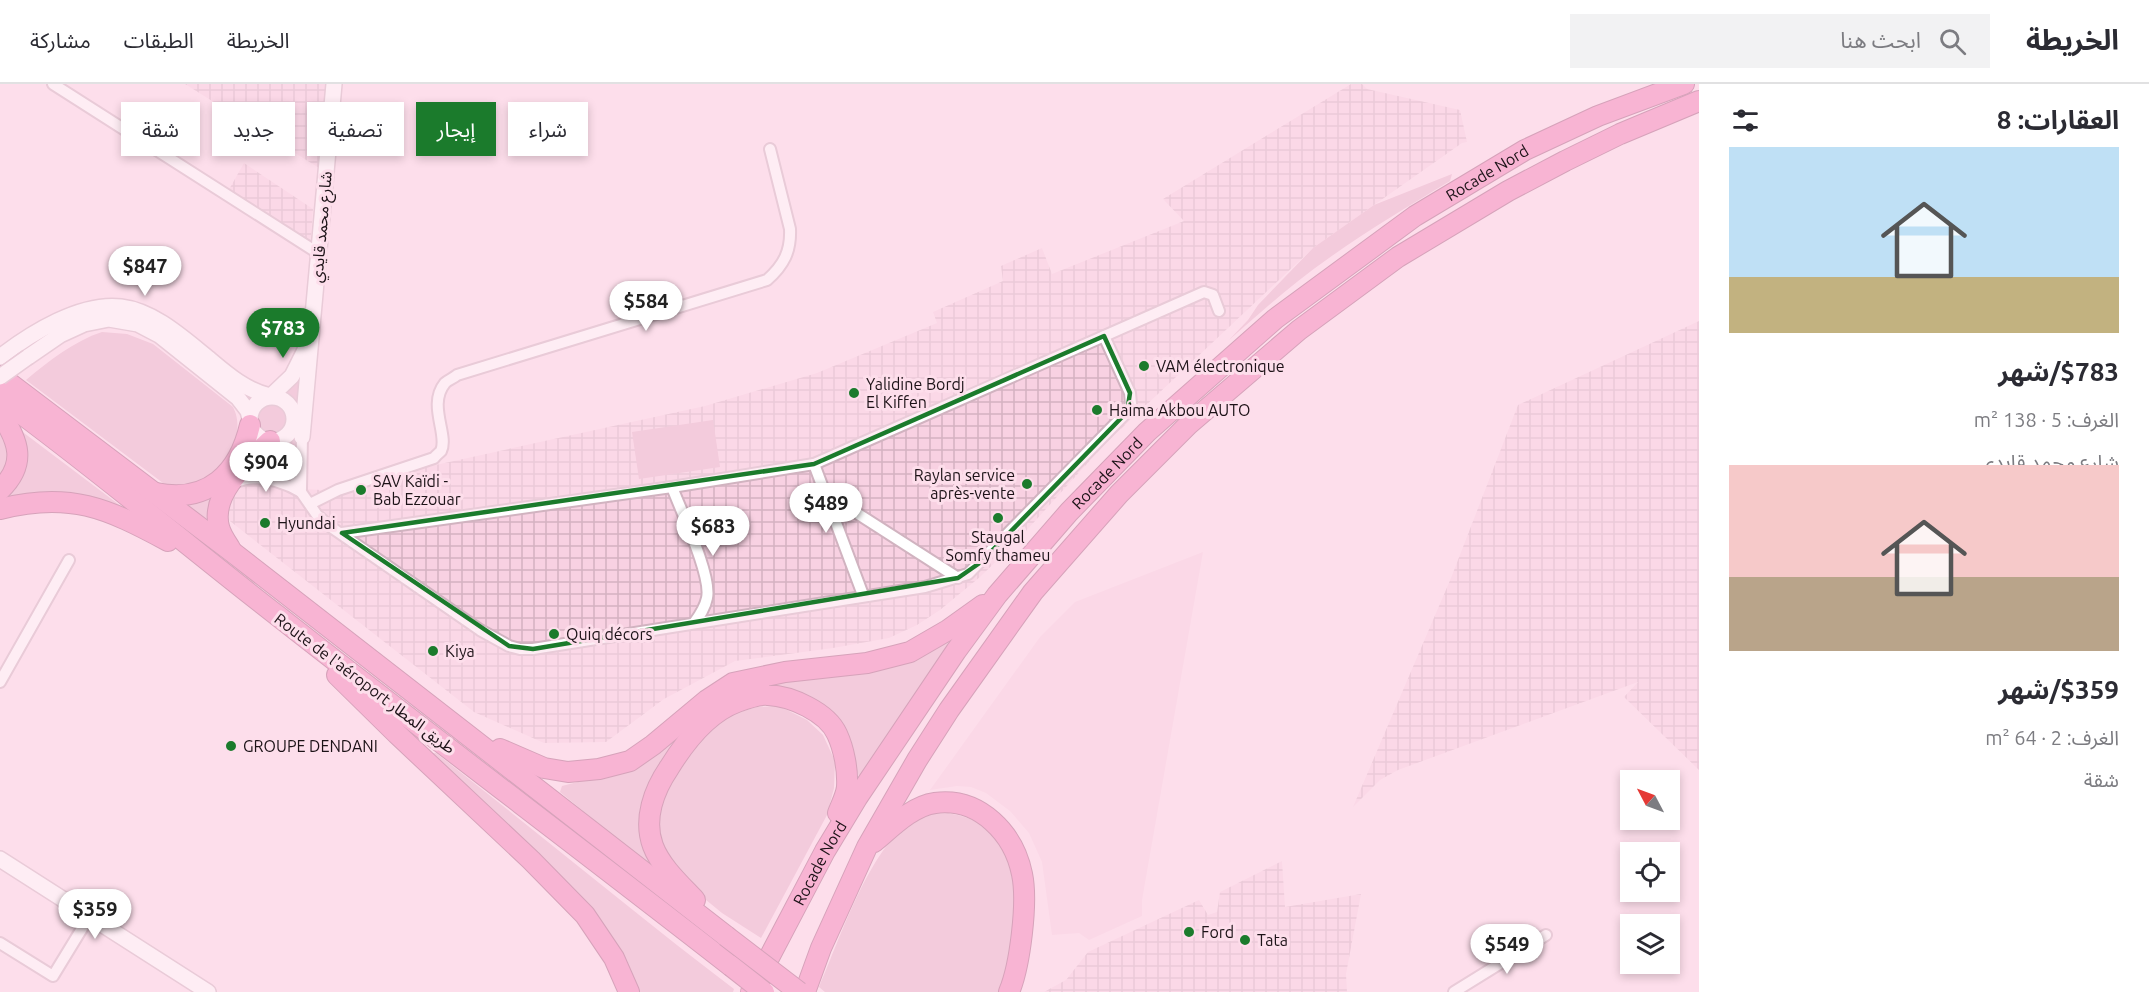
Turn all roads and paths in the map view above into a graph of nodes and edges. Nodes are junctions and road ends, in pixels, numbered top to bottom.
1 (53, 84) edge
2 (334, 84) edge
3 (1684, 84) edge
4 (1699, 101) edge
5 (770, 149) dead end
6 (318, 253) junction
7 (1219, 311) dead end
8 (312, 335) junction
9 (1104, 336) junction
10 (5, 353) edge
11 (0, 376) edge
12 (271, 396) junction
13 (0, 398) edge
14 (0, 413) edge
15 (295, 424) junction
16 (260, 433) junction
17 (814, 464) junction
18 (231, 484) junction
19 (672, 487) junction
20 (0, 490) edge
21 (154, 492) junction
22 (301, 492) junction
23 (827, 494) junction
24 (310, 504) junction
25 (0, 509) edge
26 (342, 533) junction
27 (231, 551) junction
28 (69, 560) dead end
29 (209, 562) junction
30 (958, 578) junction
31 (863, 595) junction
32 (997, 595) junction
33 (280, 618) junction
34 (694, 623) junction
35 (0, 682) edge
36 (465, 732) junction
37 (867, 847) junction
38 (825, 851) junction
39 (0, 860) edge
40 (89, 917) junction
41 (1546, 935) dead end
42 (726, 936) junction
43 (0, 943) edge
44 (208, 992) edge
45 (629, 992) edge
46 (752, 992) edge
47 (765, 992) edge
48 (799, 992) edge
49 (805, 992) edge
50 (1009, 992) edge
51 (1454, 992) edge

1 - 6 street
2 - 6 main road, شارع محمد قايدي
3 - 32 highway, Rocade Nord
4 - 37 highway, Rocade Nord
5 - 24 street
6 - 8 main road, شارع محمد قايدي
7 - 9 street
8 - 12 main road
8 - 15 main road, شارع محمد قايدي
9 - 17 street
9 - 30 street
10 - 12 main road
11 - 16 main road, bridge
11 - 21 highway, Route de l'aéroport طريق المطار
12 - 15 main road
12 - 16 main road
13 - 29 highway, Route de l'aéroport طريق المطار
14 - 20 highway
15 - 16 main road
15 - 22 street
16 - 18 highway
16 - 21 highway
16 - 22 street
17 - 19 street
17 - 23 street
18 - 22 street
18 - 27 highway
19 - 26 street
19 - 34 street
21 - 27 highway, Route de l'aéroport طريق المطار
22 - 24 street
23 - 30 street
23 - 31 street
24 - 26 street
25 - 29 highway
26 - 34 street
27 - 36 highway, Route de l'aéroport طريق المطار
28 - 35 street
29 - 33 highway, Route de l'aéroport طريق المطار
30 - 31 street
31 - 34 street
32 - 36 highway
32 - 38 highway, Rocade Nord
33 - 45 highway
33 - 47 highway, Route de l'aéroport طريق المطار, bridge
36 - 42 highway, Route de l'aéroport طريق المطار
37 - 49 highway, Rocade Nord
37 - 50 highway
38 - 42 highway
38 - 46 highway, Rocade Nord
39 - 40 main road
40 - 43 street
40 - 44 main road
41 - 51 street
42 - 48 highway, bridge

